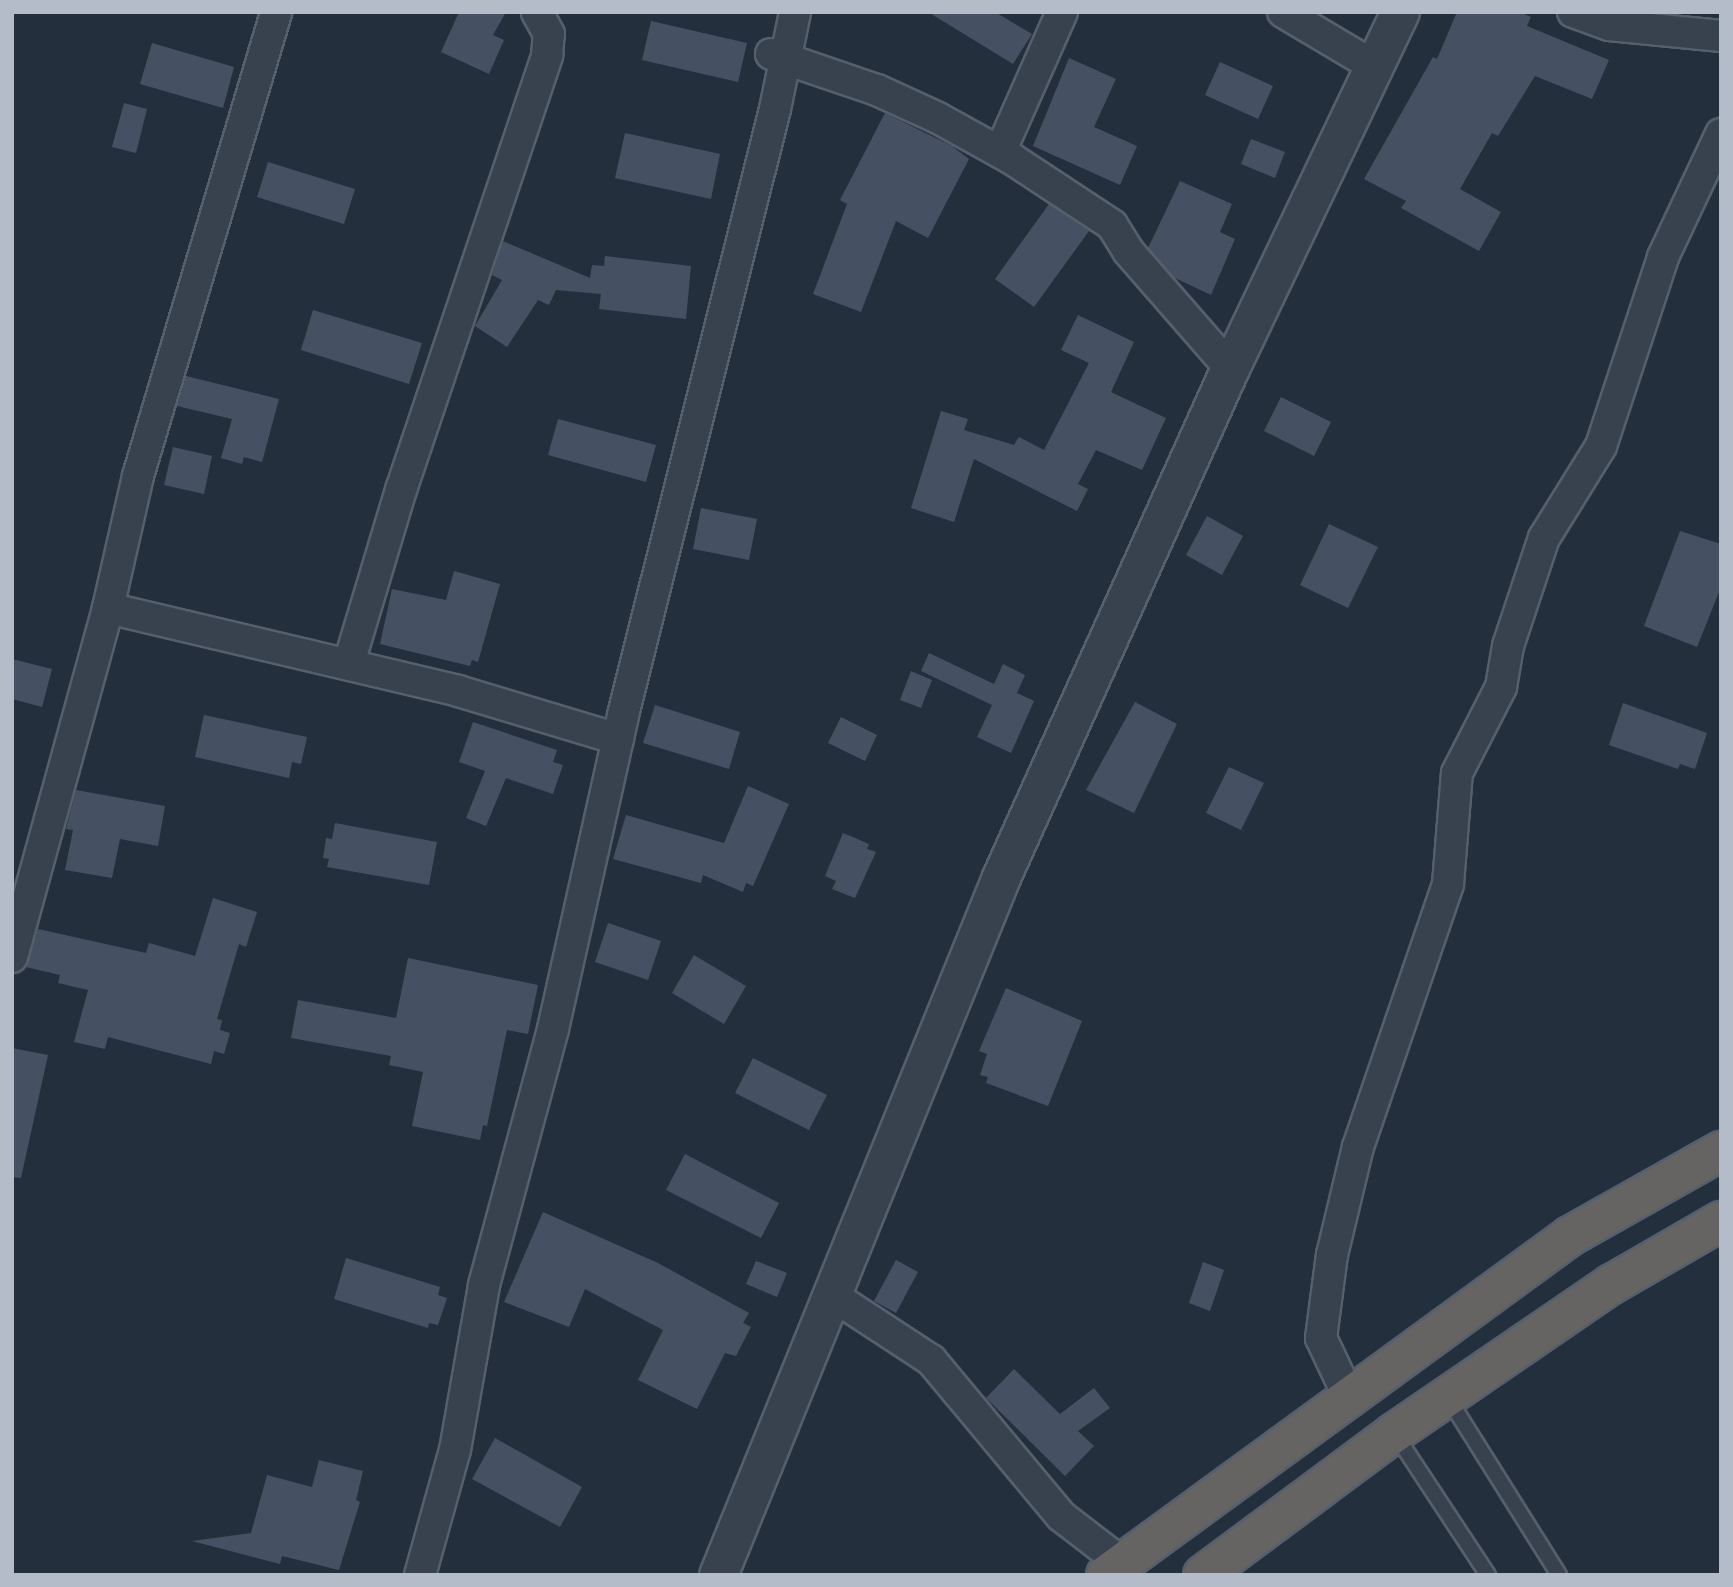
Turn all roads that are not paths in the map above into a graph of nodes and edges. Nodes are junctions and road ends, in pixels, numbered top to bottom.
1 (276, 12) edge
2 (537, 12) edge
3 (795, 12) edge
4 (1062, 12) edge
5 (1283, 12) edge
6 (1400, 12) edge
7 (1573, 12) edge
8 (1721, 36) edge
9 (771, 54) dead end
10 (1374, 66) junction
11 (1721, 134) edge
12 (1000, 152) junction
13 (1230, 368) junction
14 (108, 608) junction
15 (349, 663) junction
16 (618, 739) junction
17 (12, 957) edge
18 (1721, 1151) edge
19 (1721, 1222) edge
20 (830, 1294) junction
21 (1348, 1395) junction
22 (1447, 1397) junction
23 (1394, 1433) junction
24 (1131, 1565) edge
25 (420, 1575) edge
26 (718, 1575) edge
27 (1203, 1575) edge
28 (1488, 1575) edge
29 (1559, 1575) edge

1 - 14 street
2 - 15 street
3 - 16 street
4 - 12 street
5 - 10 street
6 - 10 street
7 - 8 street
9 - 12 street
10 - 13 street
11 - 21 street
12 - 13 street
13 - 20 street
14 - 15 street
14 - 17 street
15 - 16 street
16 - 25 street
18 - 21 highway
19 - 22 highway
20 - 24 street
20 - 26 street
21 - 24 highway
22 - 23 highway
22 - 29 lane
23 - 27 highway
23 - 28 lane

